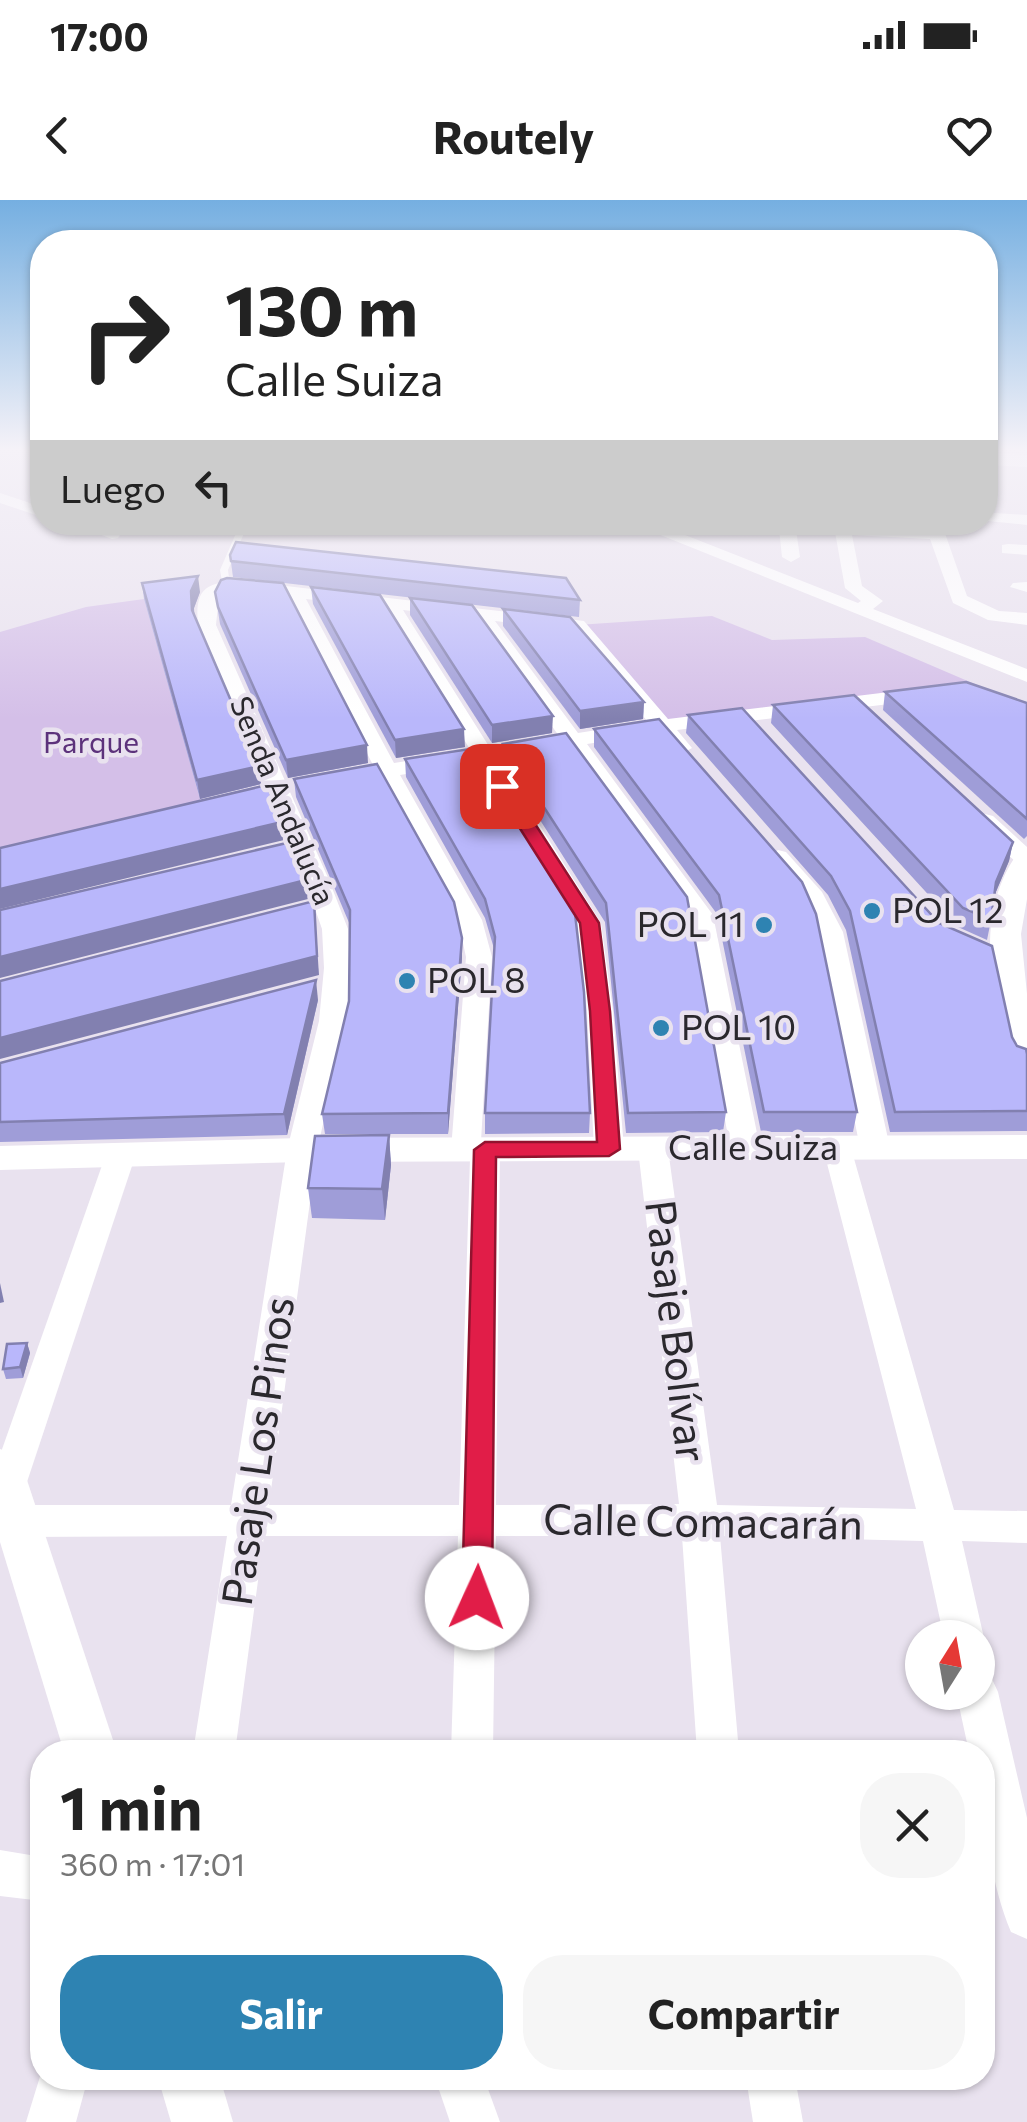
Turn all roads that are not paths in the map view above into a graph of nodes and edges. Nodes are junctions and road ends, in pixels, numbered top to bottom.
1 (238, 540) edge
2 (680, 540) edge
3 (789, 540) edge
4 (845, 540) edge
5 (939, 540) edge
6 (792, 557) dead end
7 (226, 585) junction
8 (294, 593) junction
9 (390, 604) junction
10 (856, 610) junction
11 (480, 615) junction
12 (1027, 619) edge
13 (1027, 676) edge
14 (945, 692) edge
15 (858, 702) junction
16 (746, 714) junction
17 (661, 726) junction
18 (886, 728) edge
19 (573, 739) junction
20 (773, 744) edge
21 (482, 755) junction
22 (698, 768) edge
23 (387, 770) junction
24 (291, 789) junction
25 (972, 808) edge
26 (762, 838) edge
27 (1022, 881) edge
28 (1027, 1056) edge
29 (745, 1148) junction
30 (838, 1148) junction
31 (876, 1148) junction
32 (609, 1149) junction
33 (653, 1149) junction
34 (302, 1150) junction
35 (475, 1150) junction
36 (1026, 1150) edge
37 (121, 1154) junction
38 (0, 1158) edge
39 (9, 1492) edge
40 (480, 1520) junction
41 (700, 1520) junction
42 (248, 1521) junction
43 (939, 1525) junction
44 (1027, 1527) edge
45 (960, 1620) edge
46 (981, 1710) edge
47 (87, 1740) edge
48 (216, 1740) edge
49 (472, 1740) edge
50 (717, 1740) edge
51 (988, 1740) edge
52 (995, 1773) edge
53 (0, 1873) edge
54 (30, 1877) edge
55 (1027, 1916) edge
56 (60, 2090) edge
57 (193, 2090) edge
58 (464, 2090) edge
59 (772, 2090) edge
60 (50, 2122) edge
61 (202, 2122) edge
62 (475, 2122) edge
63 (778, 2122) edge

1 - 7 lane
2 - 10 street
3 - 6 street
4 - 10 street
5 - 12 street
7 - 8 street
7 - 24 street, Senda Andalucía
8 - 9 street
8 - 23 street
9 - 11 street
9 - 21 street
10 - 13 street
11 - 17 street
11 - 19 street
14 - 15 street
15 - 16 street
15 - 18 street
16 - 17 street
16 - 20 street
17 - 19 street
17 - 22 street
19 - 21 street
19 - 29 street
21 - 23 street
21 - 32 street
23 - 24 street
23 - 35 street
24 - 34 street, Senda Andalucía
25 - 27 street
26 - 31 street
27 - 28 street
29 - 30 street, Calle Suiza
29 - 33 street, Calle Suiza
30 - 31 street, Calle Suiza
30 - 43 street
31 - 36 street, Calle Suiza
32 - 33 street, Calle Suiza
32 - 35 street, Calle Suiza
33 - 41 street, Pasaje Bolívar
34 - 35 street, Calle Suiza
34 - 37 street, Calle Suiza
34 - 42 street, Pasaje Los Pinos
35 - 40 street
37 - 38 street, Calle Suiza
37 - 39 street
39 - 42 street, Calle Comacarán
39 - 47 street
40 - 41 street, Calle Comacarán
40 - 42 street, Calle Comacarán
40 - 49 street
41 - 43 street, Calle Comacarán
41 - 50 street, Pasaje Bolívar
42 - 48 street, Pasaje Los Pinos
43 - 44 street, Calle Comacarán
43 - 45 street
46 - 51 street
52 - 55 street
53 - 54 street
56 - 60 street
57 - 61 street
58 - 62 street
59 - 63 street

